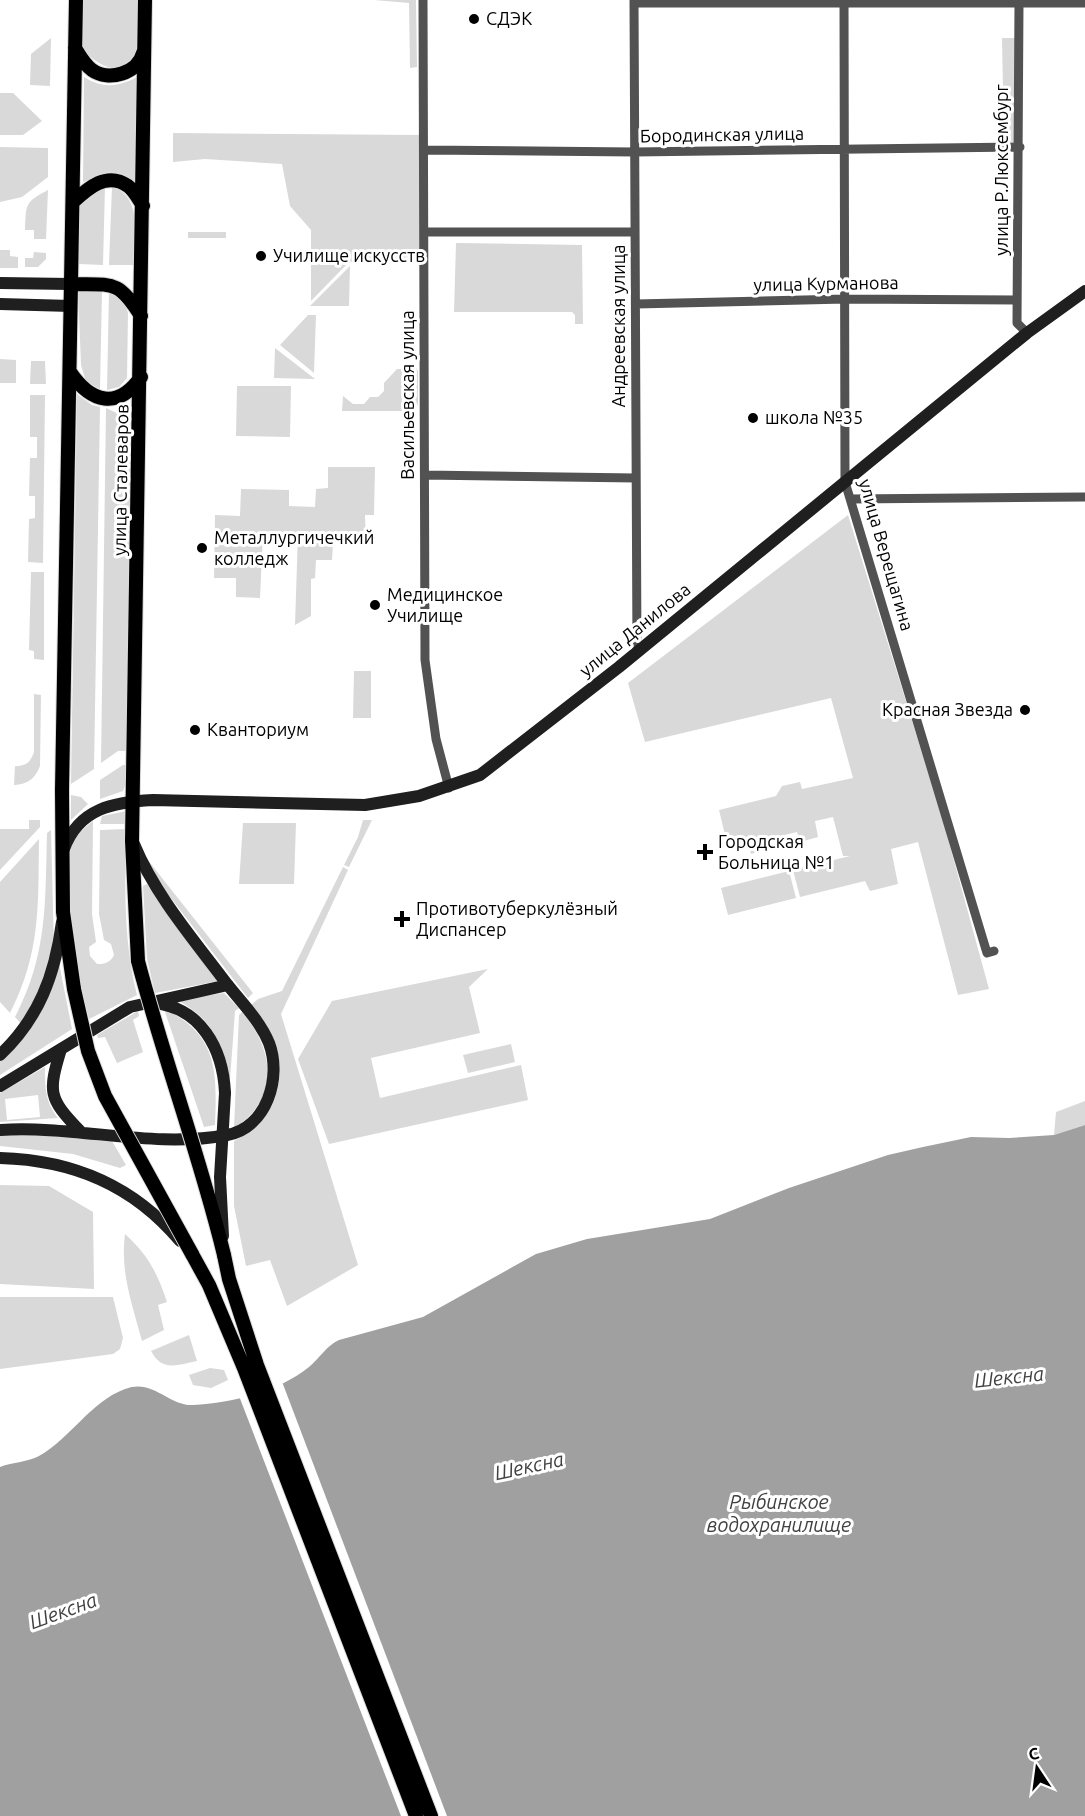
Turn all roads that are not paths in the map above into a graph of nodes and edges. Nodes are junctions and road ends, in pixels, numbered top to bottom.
1 (76, 0) edge
2 (145, 0) edge
3 (423, 0) edge
4 (634, 2) edge
5 (844, 2) edge
6 (1018, 3) junction
7 (1085, 3) edge
8 (144, 47) junction
9 (75, 48) junction
10 (1020, 147) junction
11 (424, 150) junction
12 (845, 150) junction
13 (635, 152) junction
14 (73, 202) junction
15 (143, 206) junction
16 (425, 231) junction
17 (635, 232) junction
18 (0, 283) edge
19 (71, 284) junction
20 (1085, 291) edge
21 (845, 299) junction
22 (1017, 300) junction
23 (0, 304) edge
24 (636, 304) junction
25 (70, 306) junction
26 (142, 318) junction
27 (1027, 333) junction
28 (70, 372) junction
29 (141, 377) junction
30 (424, 476) junction
31 (636, 478) junction
32 (845, 482) junction
33 (1085, 497) edge
34 (851, 499) junction
35 (637, 652) junction
36 (449, 788) junction
37 (133, 801) junction
38 (132, 841) junction
39 (62, 856) junction
40 (63, 912) junction
41 (994, 951) dead end
42 (228, 985) junction
43 (138, 1004) junction
44 (61, 1049) junction
45 (0, 1055) edge
46 (0, 1086) edge
47 (0, 1130) edge
48 (80, 1131) junction
49 (0, 1158) edge
50 (192, 1254) junction
51 (224, 1255) junction
52 (416, 1816) edge
53 (431, 1816) edge

1 - 9 main road
2 - 8 main road, улица Сталеваров
3 - 11 street, Васильевская улица
4 - 5 street
4 - 13 street, Андреевская улица
5 - 6 street
5 - 12 street, улица Верещагина
6 - 7 street
6 - 10 street, улица Р.Люксембург
8 - 9 main road
8 - 15 main road, улица Сталеваров
9 - 14 main road
10 - 12 street, Бородинская улица
10 - 22 street, улица Р.Люксембург
11 - 13 street, Бородинская улица
11 - 16 street, Васильевская улица
12 - 13 street, Бородинская улица
12 - 21 street, улица Верещагина
13 - 17 street, Андреевская улица
14 - 15 main road
14 - 19 main road
15 - 26 main road, улица Сталеваров
16 - 17 street
16 - 30 street, Васильевская улица
17 - 24 street, Андреевская улица
18 - 19 main road
19 - 25 main road
19 - 26 main road
20 - 27 main road, улица Данилова
21 - 22 street, улица Курманова
21 - 24 street, улица Курманова
21 - 32 street, улица Верещагина
22 - 27 street, улица Р.Люксембург
23 - 25 main road
24 - 31 street, Андреевская улица
25 - 28 main road
26 - 29 main road, улица Сталеваров
27 - 32 main road, улица Данилова
28 - 29 main road
28 - 39 main road
29 - 37 main road, улица Сталеваров
30 - 31 street
30 - 36 street, Васильевская улица
31 - 35 street, Андреевская улица
32 - 34 street, улица Верещагина
32 - 35 main road, улица Данилова
33 - 34 street
34 - 41 street, улица Верещагина
35 - 36 main road, улица Данилова
36 - 37 main road, улица Данилова
37 - 38 main road, улица Сталеваров
37 - 39 main road, улица Данилова
38 - 42 main road
38 - 51 main road, улица Сталеваров, bridge
39 - 40 main road
40 - 45 main road
40 - 50 main road, bridge
42 - 43 main road
42 - 48 main road
43 - 44 main road
43 - 51 main road, bridge
44 - 46 main road
44 - 48 main road
47 - 48 main road
49 - 50 main road, bridge
50 - 52 main road
51 - 53 main road, улица Сталеваров

